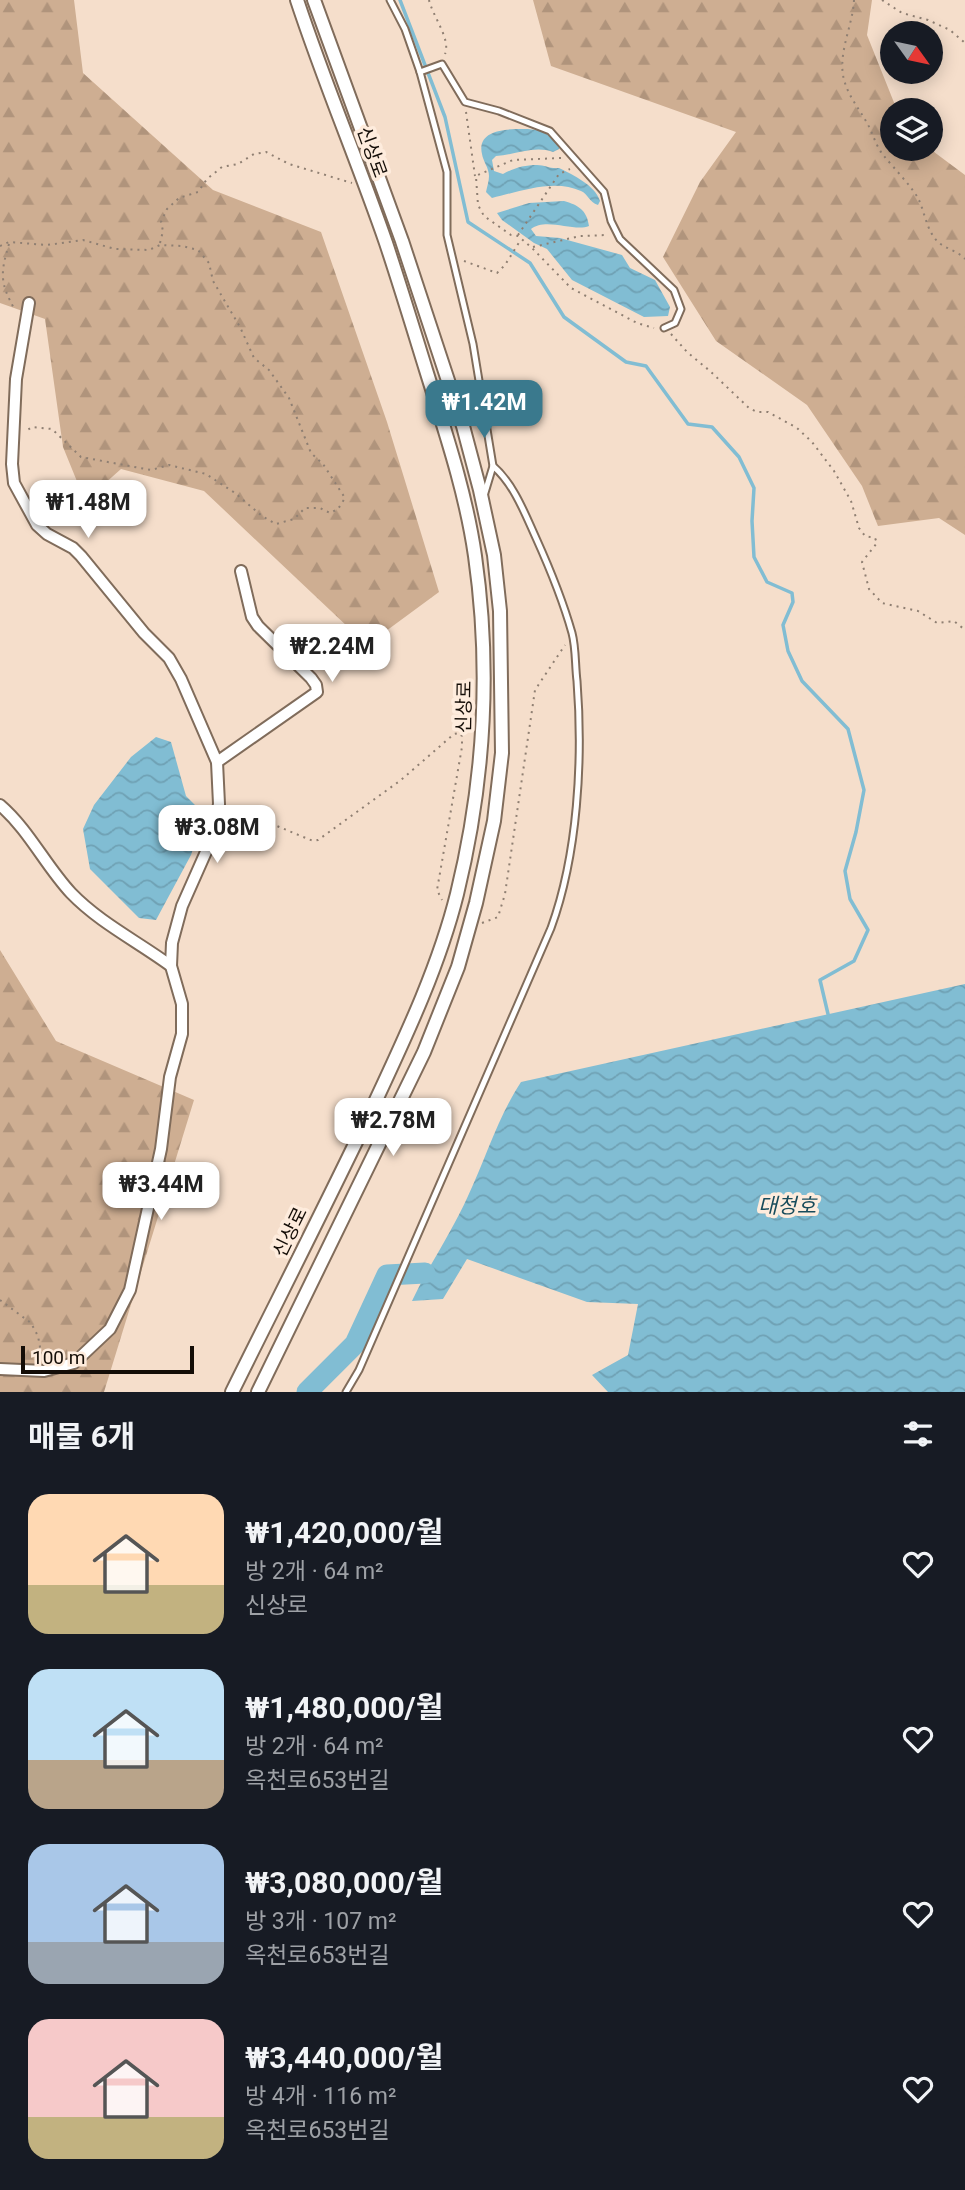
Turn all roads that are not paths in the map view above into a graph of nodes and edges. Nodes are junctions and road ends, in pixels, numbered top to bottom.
1 (297, 0) edge
2 (314, 0) edge
3 (390, 0) edge
4 (420, 72) junction
5 (29, 303) dead end
6 (664, 328) road end
7 (494, 466) junction
8 (483, 501) junction
9 (241, 571) dead end
10 (217, 762) junction
11 (0, 805) edge
12 (170, 966) junction
13 (0, 1369) edge
14 (232, 1392) edge
15 (257, 1392) edge
16 (346, 1392) edge

1 - 14 street, 신상로
2 - 8 street, 신상로
3 - 4 lane
4 - 6 lane
4 - 7 lane
5 - 10 street
7 - 8 lane
7 - 16 lane
8 - 15 street, 신상로
9 - 10 street
10 - 12 street
11 - 12 street
12 - 13 street

